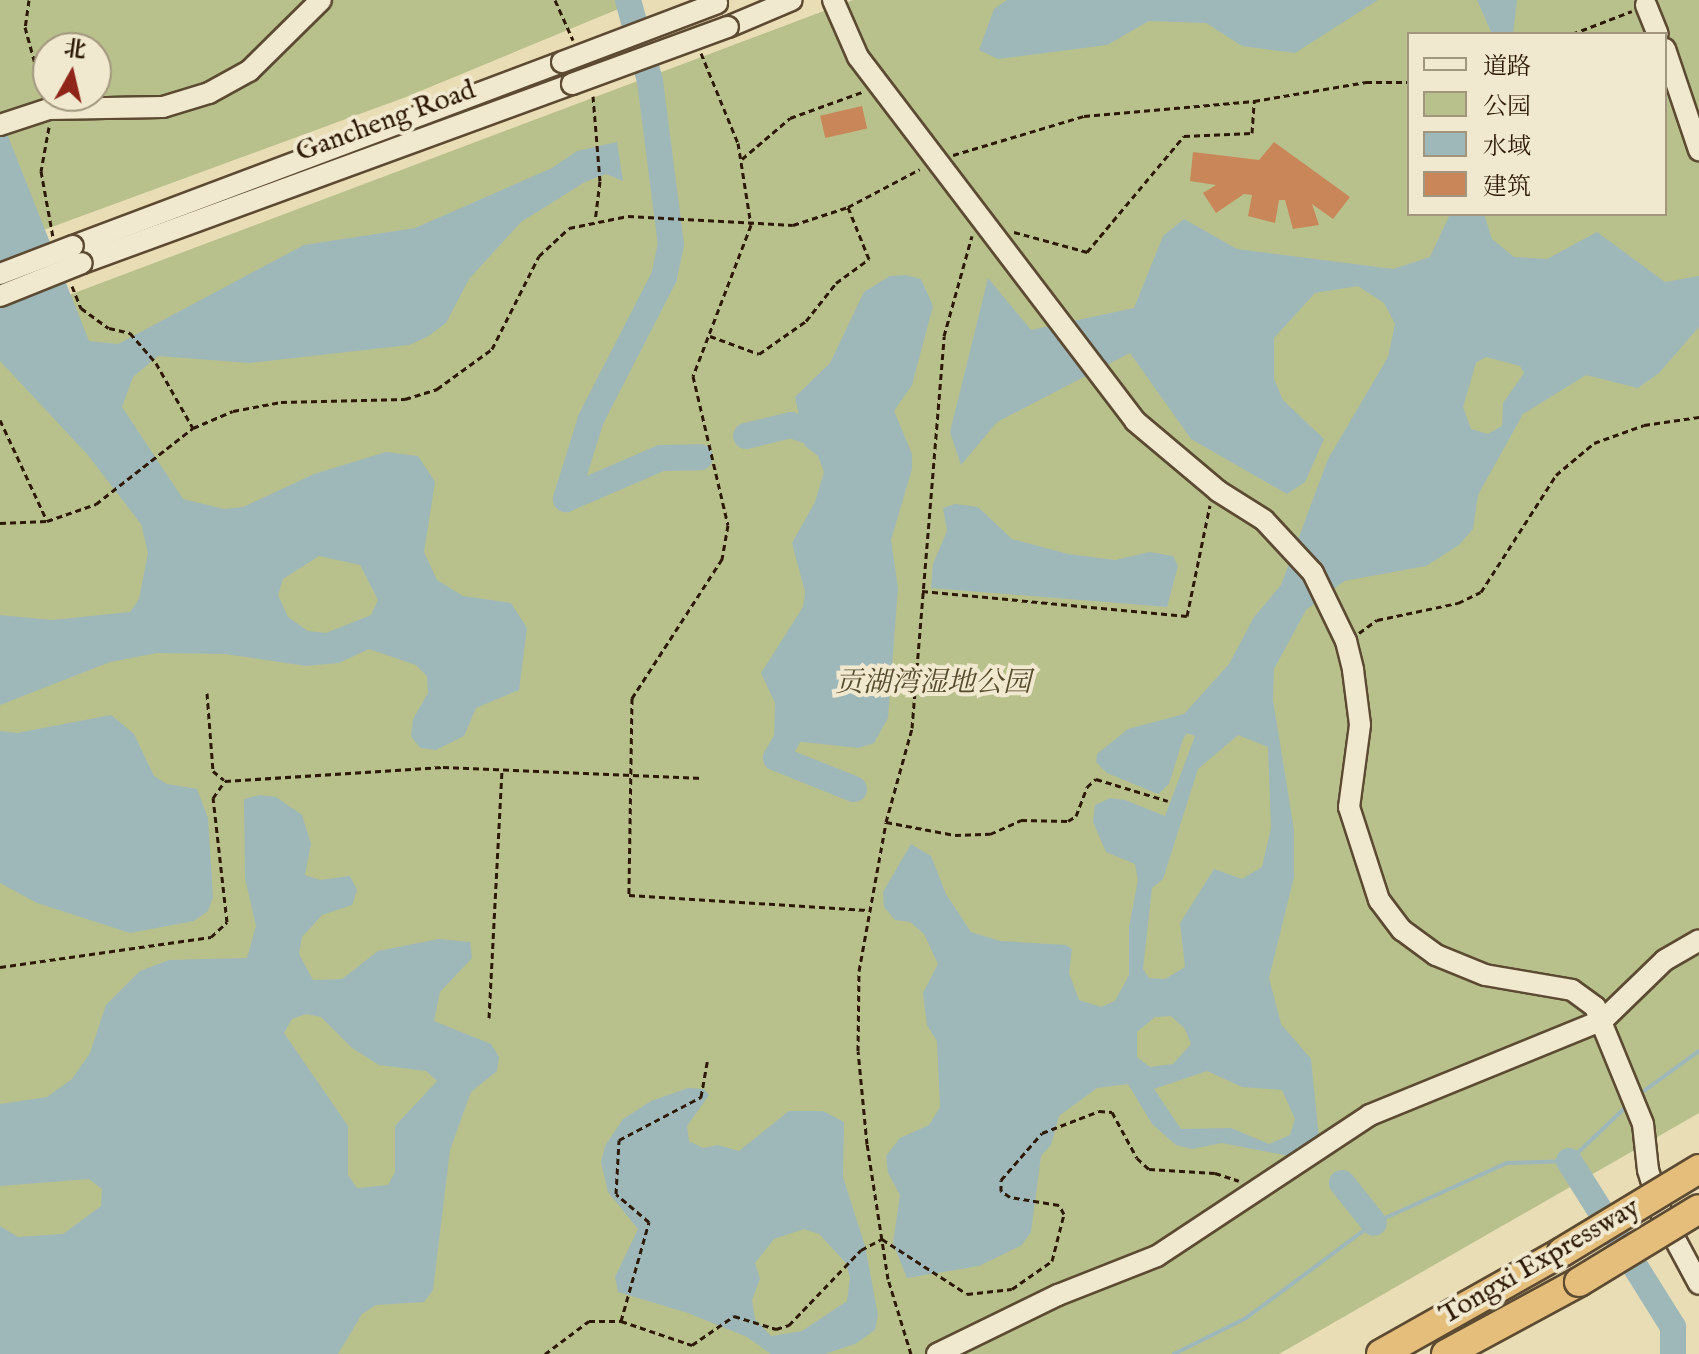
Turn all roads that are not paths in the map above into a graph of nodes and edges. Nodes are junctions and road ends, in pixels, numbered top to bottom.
1 (321, 0) edge
2 (792, 0) edge
3 (833, 0) edge
4 (721, 1) edge
5 (1646, 5) road end
6 (1657, 32) edge
7 (1667, 55) edge
8 (4, 123) edge
9 (1699, 150) edge
10 (77, 255) junction
11 (0, 274) edge
12 (0, 296) edge
13 (1699, 940) edge
14 (1603, 1020) junction
15 (1699, 1169) edge
16 (1699, 1209) edge
17 (1699, 1284) edge
18 (937, 1354) edge
19 (1381, 1354) edge
20 (1446, 1354) edge

1 - 8 street
2 - 10 street, Gancheng Road, bridge
3 - 14 street
4 - 10 street, Gancheng Road, bridge
5 - 6 street
7 - 9 street
10 - 11 street, Gancheng Road, bridge
10 - 12 street, Gancheng Road, bridge
13 - 14 street
14 - 17 street
14 - 18 street
15 - 19 highway, Tongxi Expressway, bridge
16 - 20 highway, Tongxi Expressway, bridge

